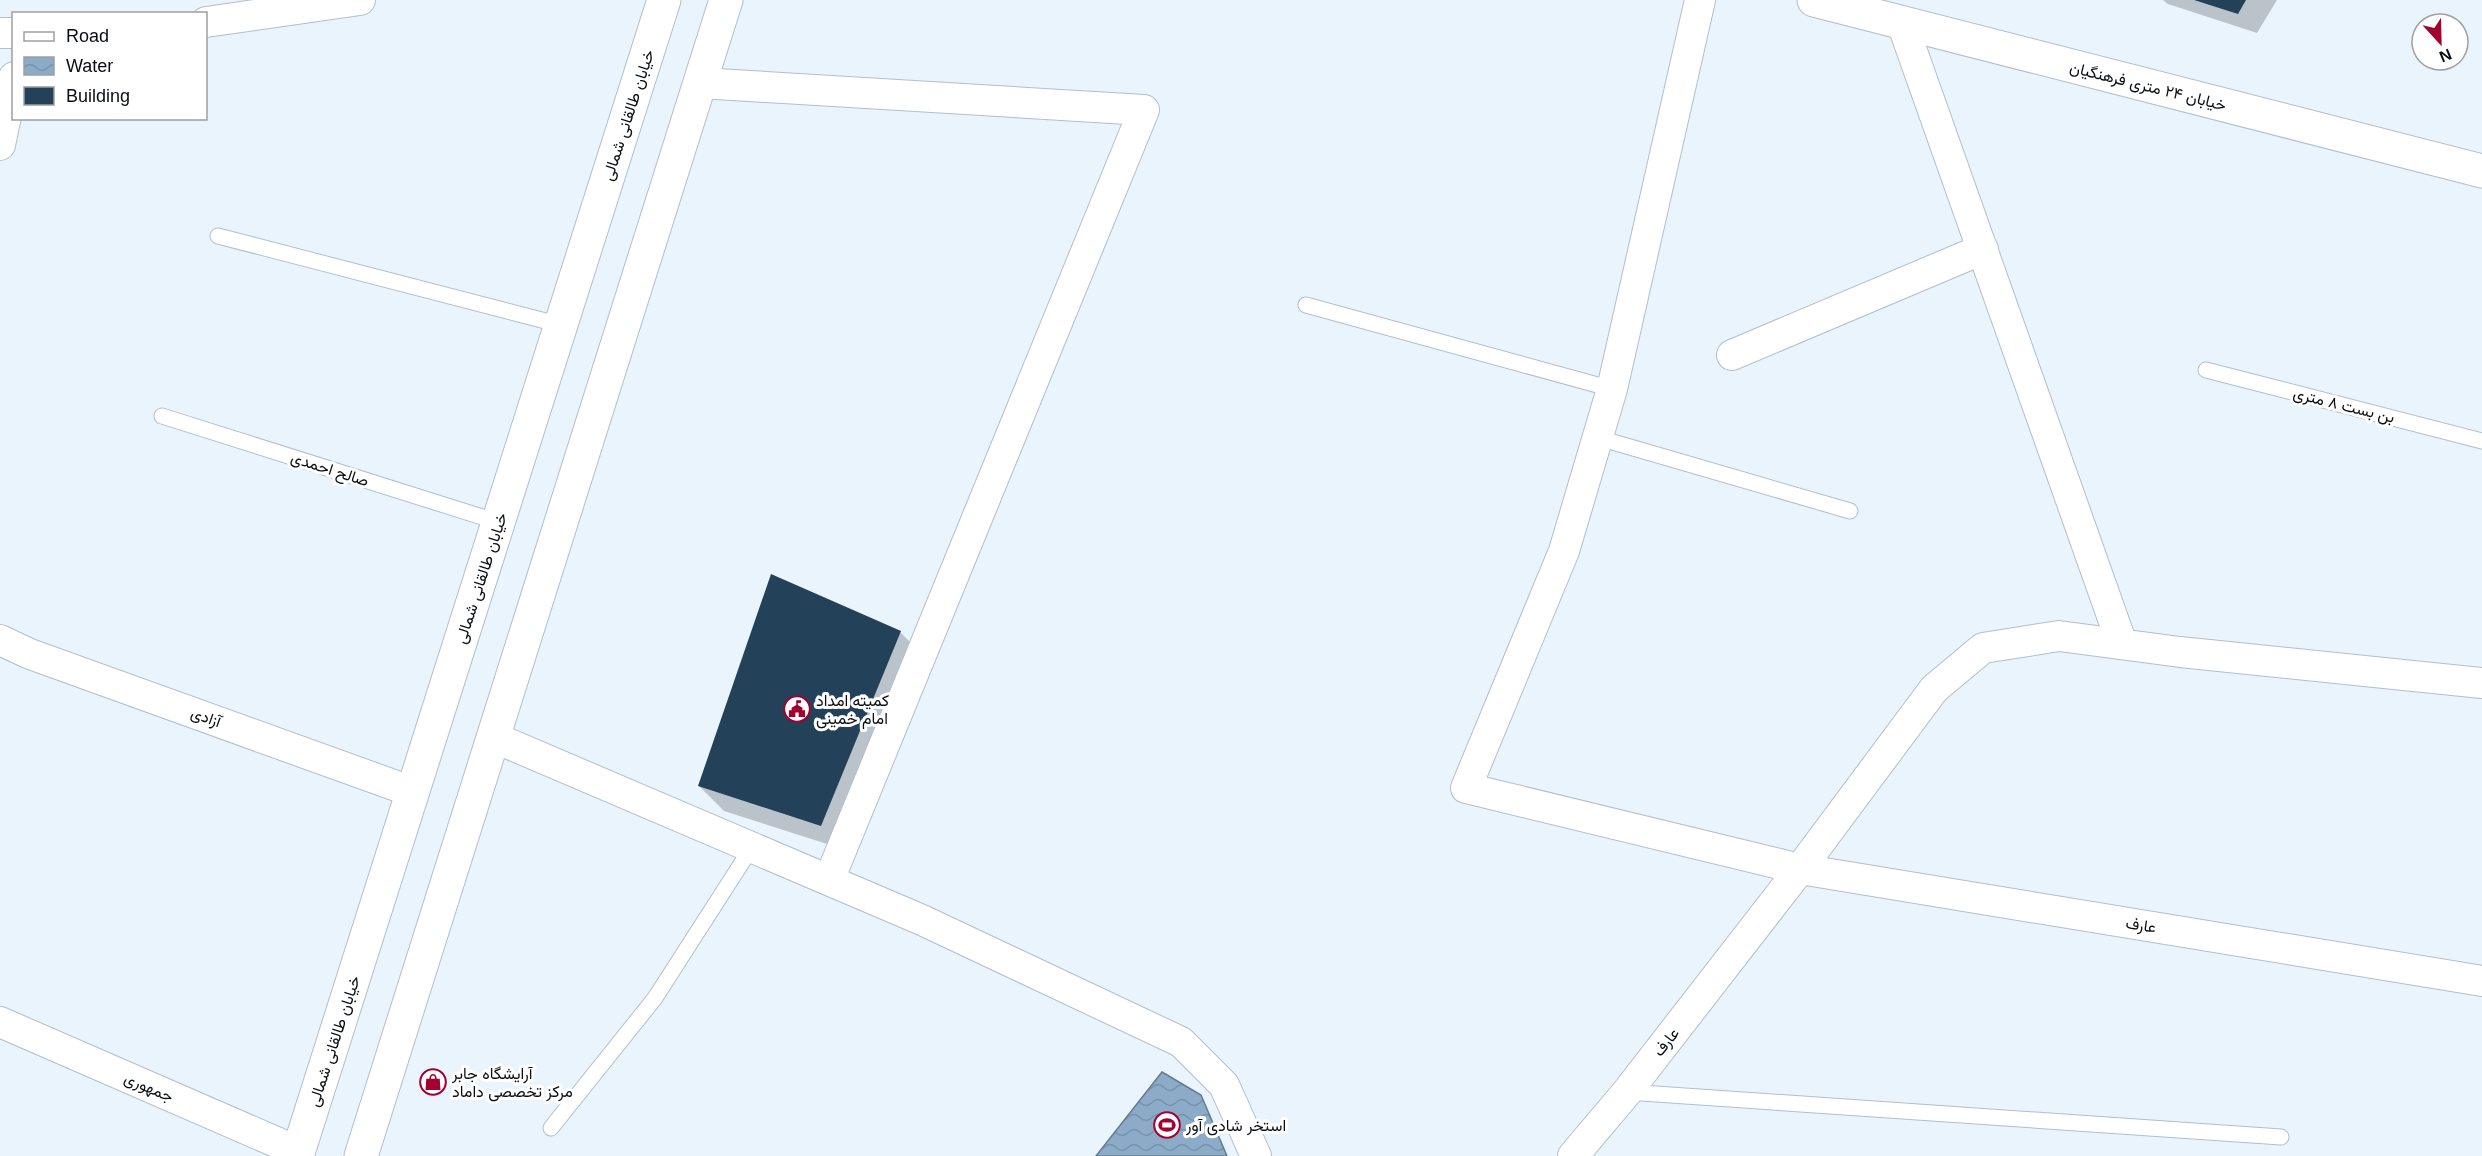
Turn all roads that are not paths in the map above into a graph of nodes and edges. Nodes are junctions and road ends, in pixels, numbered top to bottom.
1 (360, 0) edge
2 (664, 0) edge
3 (726, 0) edge
4 (1700, 0) edge
5 (1814, 0) edge
6 (207, 22) edge
7 (1902, 23) junction
8 (700, 83) junction
9 (12, 87) edge
10 (0, 146) edge
11 (2482, 171) edge
12 (218, 236) dead end
13 (1983, 249) junction
14 (1306, 304) dead end
15 (561, 325) junction
16 (1732, 355) dead end
17 (2206, 370) dead end
18 (1612, 389) junction
19 (162, 416) dead end
20 (1599, 438) junction
21 (2482, 441) edge
22 (1850, 512) dead end
23 (498, 522) junction
24 (0, 640) edge
25 (2122, 644) junction
26 (2482, 683) edge
27 (493, 737) junction
28 (413, 792) junction
29 (752, 847) junction
30 (1800, 868) junction
31 (829, 880) junction
32 (2482, 981) edge
33 (0, 1022) edge
34 (1627, 1092) junction
35 (551, 1128) dead end
36 (2280, 1137) dead end
37 (298, 1154) edge
38 (361, 1156) edge
39 (1256, 1156) edge
40 (1573, 1156) edge

1 - 6 street
2 - 15 main road, خیابان طالقانی شمالی
3 - 8 main road
4 - 18 street
5 - 7 main road, خیابان ۲۴ متری فرهنگیان
7 - 11 main road, خیابان ۲۴ متری فرهنگیان
7 - 13 street
8 - 27 main road
8 - 31 street
9 - 10 street
12 - 15 lane
13 - 16 street
13 - 25 street
14 - 18 lane
15 - 23 main road, خیابان طالقانی شمالی
17 - 21 lane, بن بست ۸ متری
18 - 20 street
19 - 23 lane, صالح احمدی
20 - 22 lane
20 - 30 street, عارف
23 - 28 main road, خیابان طالقانی شمالی
24 - 28 street, آزادی
25 - 26 street
25 - 30 street
27 - 29 street
27 - 38 main road
28 - 37 main road, خیابان طالقانی شمالی
29 - 31 street
29 - 35 lane
30 - 32 street, عارف
30 - 34 street, عارف
31 - 39 street
33 - 37 street, جمهوری
34 - 36 lane
34 - 40 street, عارف

